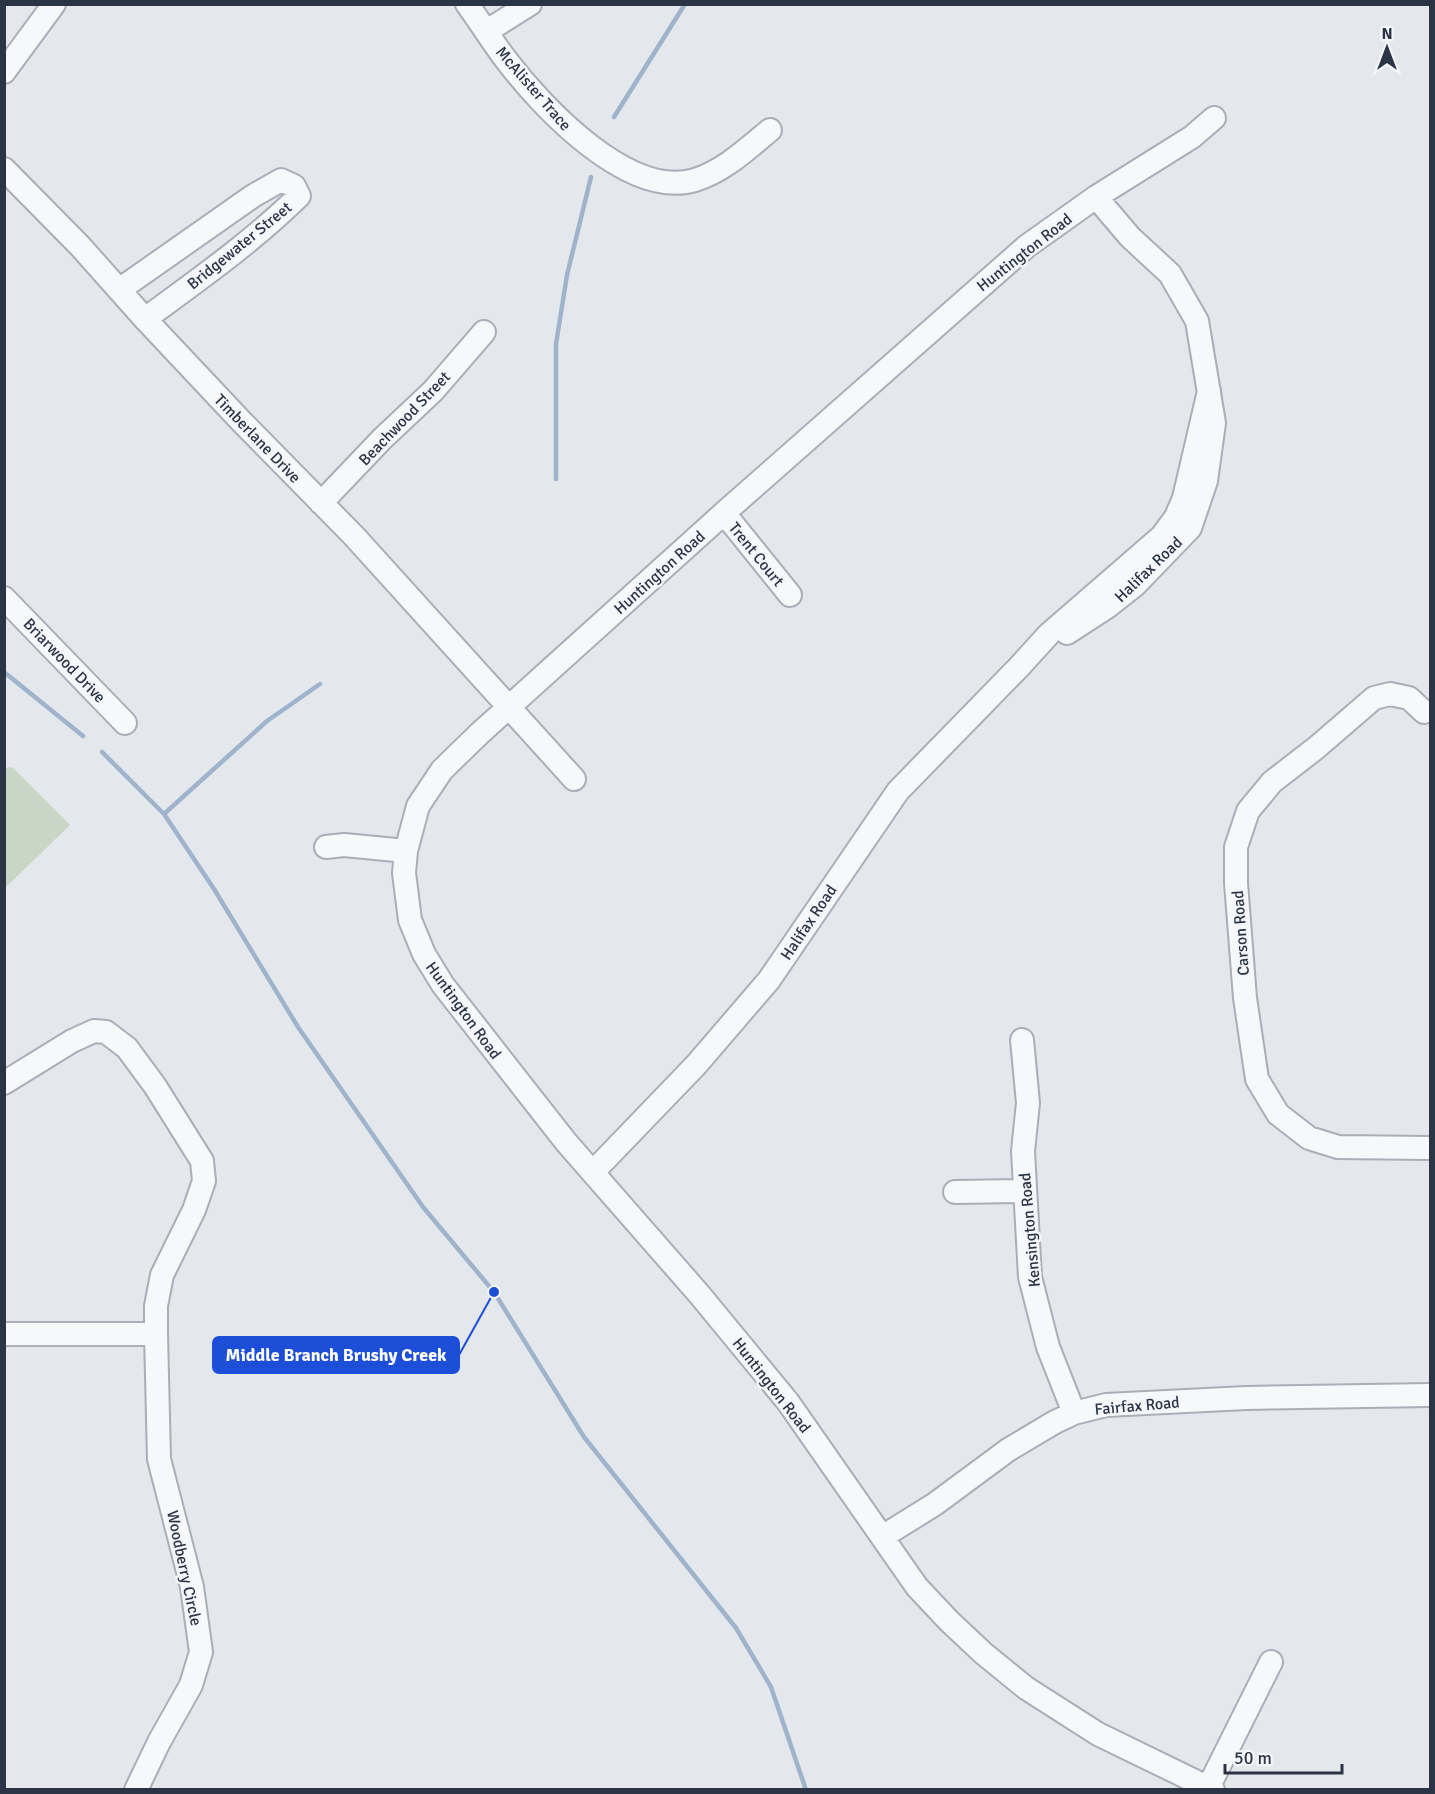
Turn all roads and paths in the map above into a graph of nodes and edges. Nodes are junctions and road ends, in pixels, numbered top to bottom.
1 (54, 4) edge
2 (467, 4) edge
3 (530, 4) edge
4 (487, 31) junction
5 (4, 72) edge
6 (1214, 118) dead end
7 (770, 130) dead end
8 (4, 169) edge
9 (1096, 196) junction
10 (235, 208) junction
11 (258, 234) junction
12 (119, 290) junction
13 (145, 319) junction
14 (484, 332) dead end
15 (321, 503) junction
16 (724, 513) junction
17 (790, 595) dead end
18 (4, 598) edge
19 (509, 708) junction
20 (1424, 712) dead end
21 (125, 723) dead end
22 (574, 779) dead end
23 (326, 847) dead end
24 (406, 851) junction
25 (1022, 1040) dead end
26 (4, 1083) edge
27 (1431, 1148) edge
28 (592, 1172) junction
29 (1025, 1191) junction
30 (955, 1192) dead end
31 (4, 1334) edge
32 (156, 1334) junction
33 (1431, 1395) edge
34 (1074, 1413) junction
35 (882, 1537) junction
36 (1271, 1662) dead end
37 (1211, 1789) edge
38 (136, 1790) edge

1 - 5 street
2 - 4 street, McAlister Trace
3 - 4 street
4 - 7 street, McAlister Trace
6 - 9 street, Huntington Road
8 - 12 street, Timberlane Drive
9 - 16 street, Huntington Road
9 - 28 street, Halifax Road
10 - 11 street
10 - 11 street, Bridgewater Street
10 - 12 street, Bridgewater Street
11 - 13 street, Bridgewater Street
12 - 13 street, Timberlane Drive
13 - 15 street, Timberlane Drive
14 - 15 street, Beachwood Street
15 - 19 street, Timberlane Drive
16 - 17 street, Trent Court
16 - 19 street, Huntington Road
18 - 21 street, Briarwood Drive
19 - 22 street, Timberlane Drive
19 - 24 street, Huntington Road
20 - 27 street, Carson Road
23 - 24 street
24 - 28 street, Huntington Road
25 - 29 street, Kensington Road
26 - 32 street, Woodberry Circle
28 - 35 street, Huntington Road
29 - 30 street
29 - 34 street, Kensington Road
31 - 32 street
32 - 38 street, Woodberry Circle
33 - 34 street, Fairfax Road
34 - 35 street, Fairfax Road
35 - 37 street, Huntington Road
36 - 37 street

